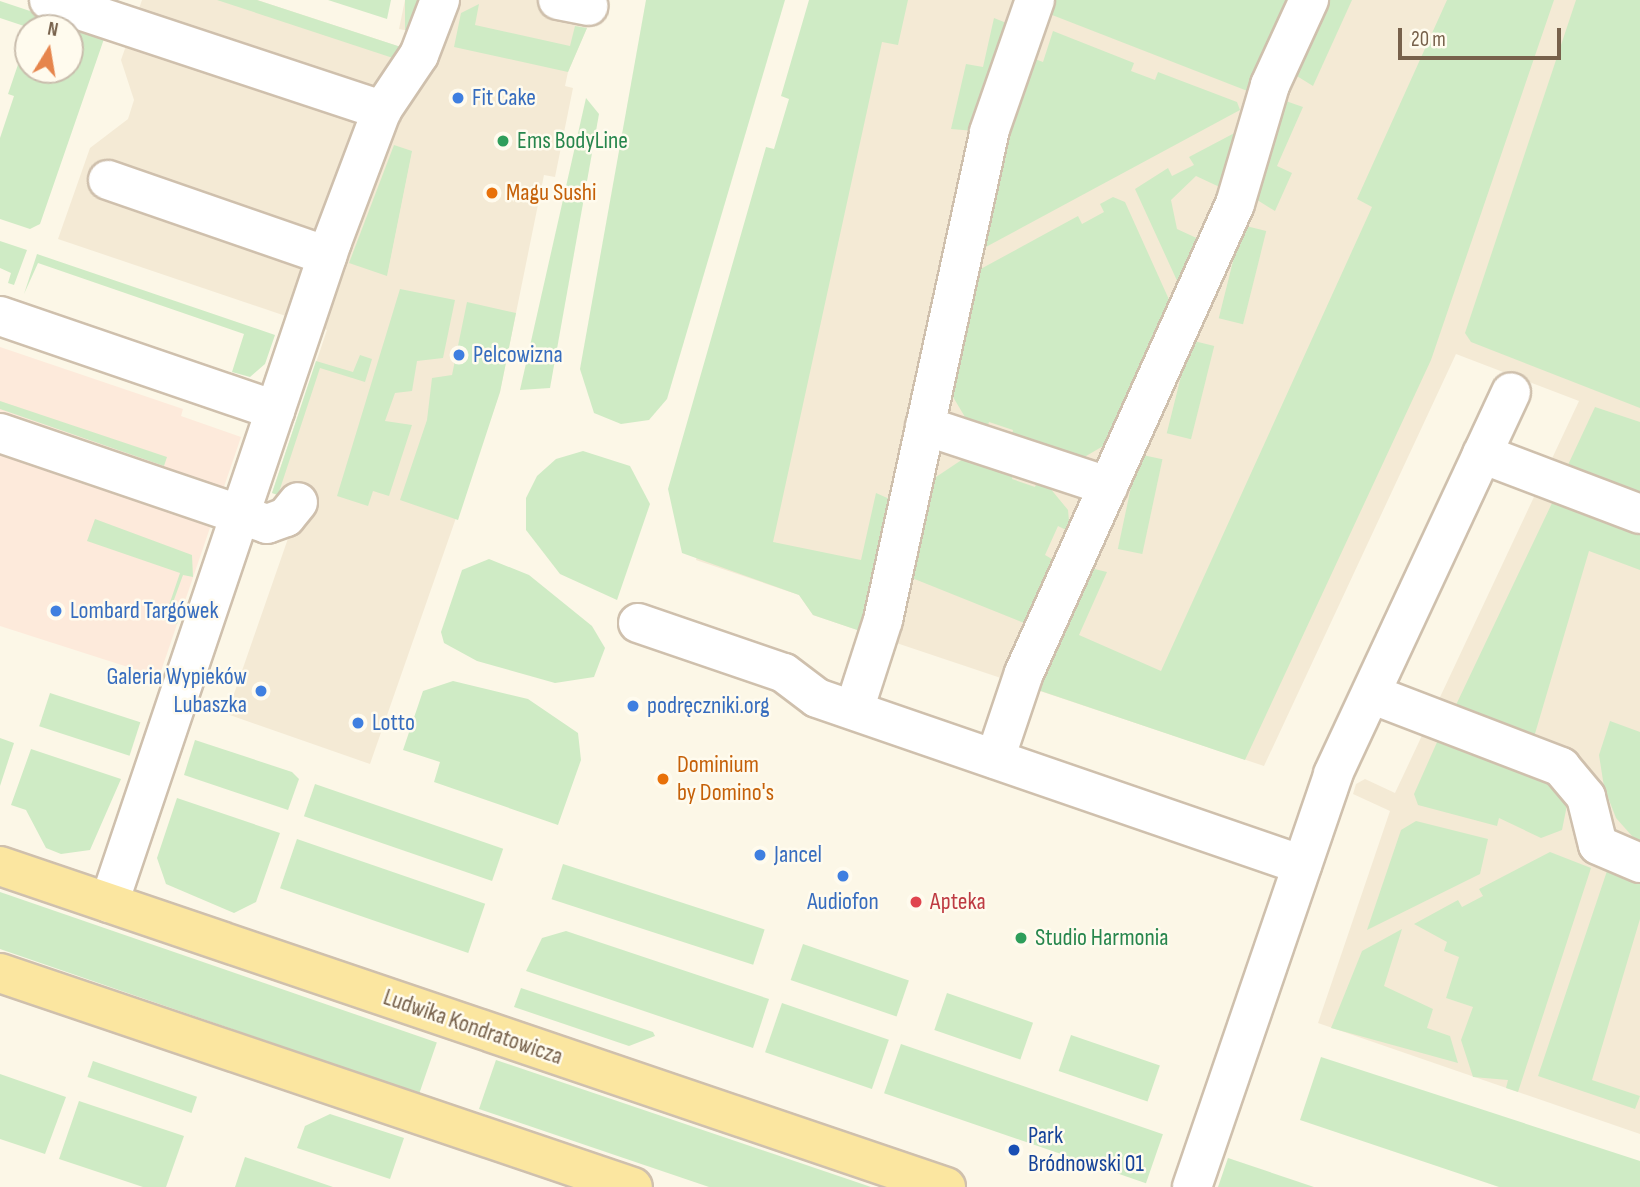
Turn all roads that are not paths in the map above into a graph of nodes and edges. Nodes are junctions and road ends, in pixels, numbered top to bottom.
1 (49, 0) edge
2 (440, 0) edge
3 (1035, 0) edge
4 (1309, 0) edge
5 (382, 110) junction
6 (108, 180) dead end
7 (327, 256) junction
8 (0, 316) edge
9 (1511, 392) dead end
10 (275, 410) junction
11 (925, 426) junction
12 (0, 433) edge
13 (1482, 454) junction
14 (1108, 486) junction
15 (298, 502) dead end
16 (1640, 514) edge
17 (240, 515) junction
18 (638, 623) dead end
19 (1371, 694) junction
20 (854, 710) junction
21 (995, 759) junction
22 (1640, 863) edge
23 (1302, 864) junction
24 (0, 866) edge
25 (109, 903) junction
26 (0, 973) edge
27 (632, 1187) edge
28 (946, 1187) edge
29 (1192, 1187) edge

1 - 5 street
2 - 5 street
3 - 11 street
4 - 14 street
5 - 7 street
6 - 7 street
7 - 10 street
8 - 10 street
9 - 13 street
10 - 17 street
11 - 14 street
11 - 20 street
12 - 17 street
13 - 16 street
13 - 19 street
14 - 21 street
15 - 17 street
17 - 25 street
18 - 20 street
19 - 22 street
19 - 23 street
20 - 21 street
21 - 23 street
23 - 29 street
24 - 25 main road, Ludwika Kondratowicza
25 - 28 main road, Ludwika Kondratowicza
26 - 27 main road

